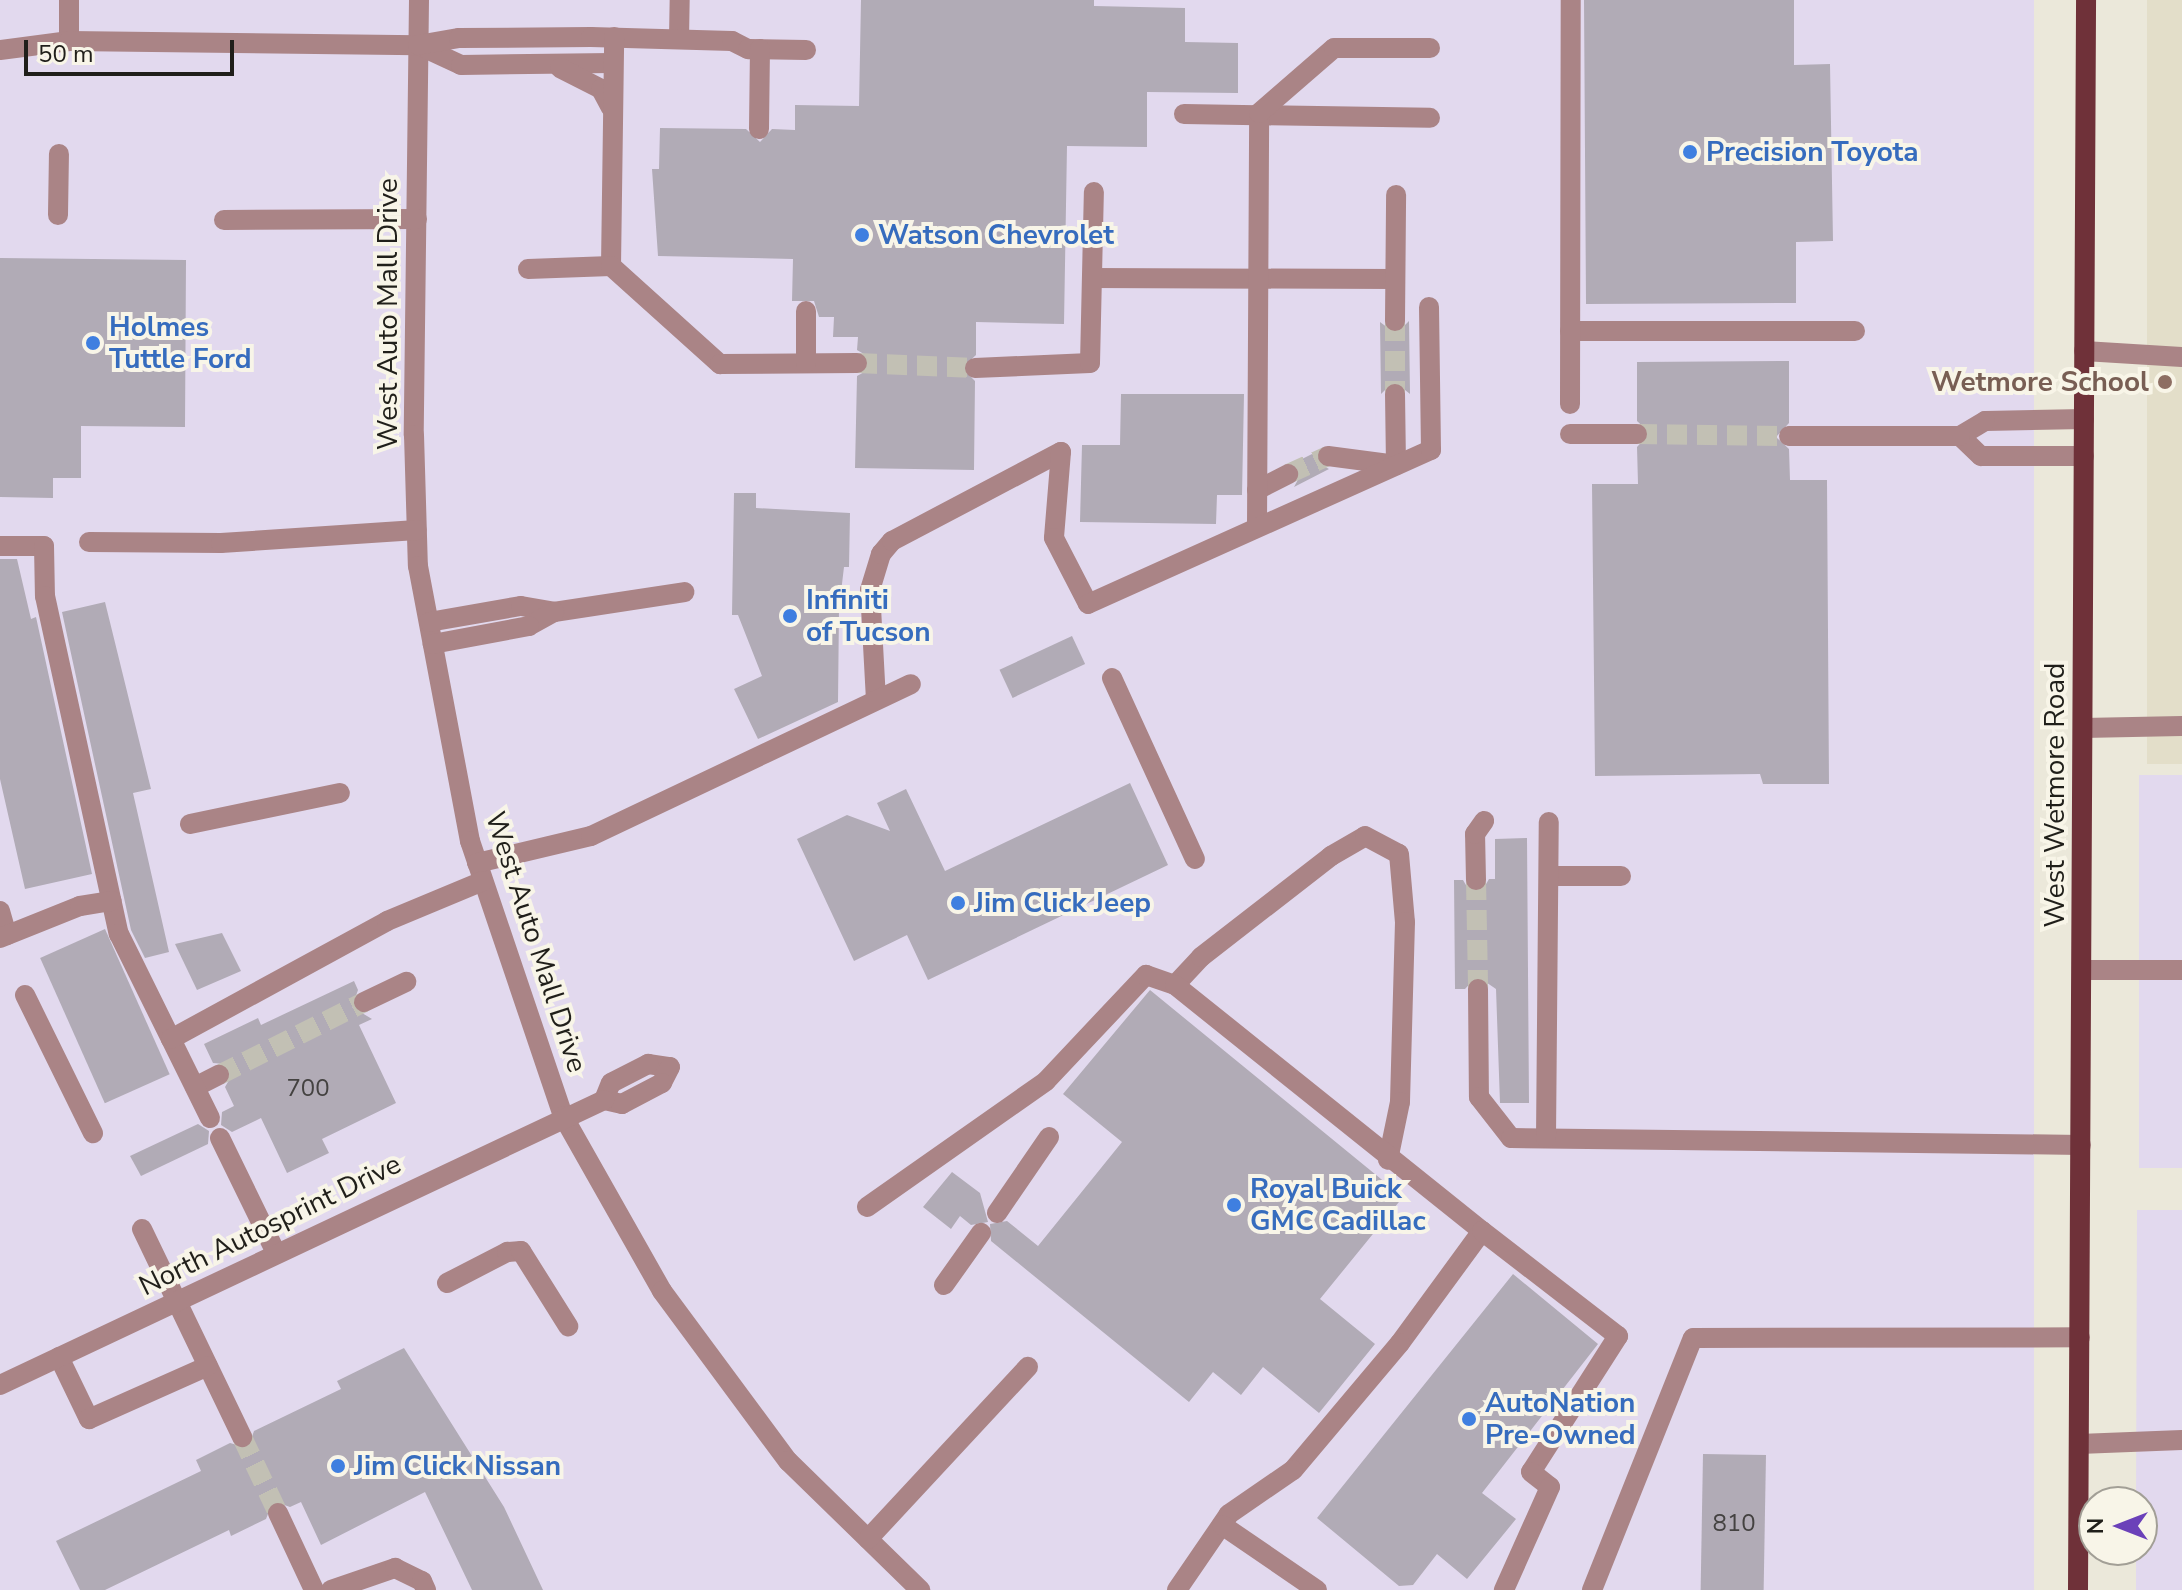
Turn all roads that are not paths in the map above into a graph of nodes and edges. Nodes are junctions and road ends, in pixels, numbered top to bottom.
1 (69, 0) edge
2 (419, 0) edge
3 (680, 0) edge
4 (1571, 0) edge
5 (2086, 0) edge
6 (614, 37) junction
7 (679, 39) junction
8 (69, 41) junction
9 (418, 45) junction
10 (1430, 48) dead end
11 (0, 50) edge
12 (743, 50) junction
13 (806, 50) dead end
14 (612, 63) junction
15 (540, 64) junction
16 (611, 108) junction
17 (1259, 113) junction
18 (1184, 114) dead end
19 (1430, 118) dead end
20 (759, 129) dead end
21 (59, 154) dead end
22 (1094, 192) dead end
23 (1396, 195) dead end
24 (58, 215) dead end
25 (417, 219) junction
26 (224, 220) dead end
27 (611, 266) junction
28 (528, 269) dead end
29 (1092, 278) junction
30 (1258, 278) junction
31 (1395, 279) junction
32 (1429, 307) dead end
33 (806, 311) dead end
34 (1395, 321) tunnel mouth
35 (1570, 331) junction
36 (1855, 331) dead end
37 (2084, 351) junction
38 (2182, 357) edge
39 (806, 363) junction
40 (857, 363) tunnel mouth
41 (975, 368) tunnel mouth
42 (1395, 394) tunnel mouth
43 (1570, 404) dead end
44 (2084, 419) junction
45 (1570, 434) dead end
46 (1637, 434) tunnel mouth
47 (1789, 436) tunnel mouth
48 (1960, 436) junction
49 (1328, 456) tunnel mouth
50 (2084, 456) junction
51 (1396, 465) junction
52 (1288, 474) tunnel mouth
53 (1257, 490) junction
54 (1257, 527) junction
55 (417, 530) junction
56 (89, 542) dead end
57 (0, 546) edge
58 (684, 592) dead end
59 (554, 612) junction
60 (429, 622) junction
61 (433, 644) junction
62 (1112, 678) dead end
63 (911, 684) dead end
64 (876, 700) junction
65 (2182, 726) edge
66 (2083, 728) junction
67 (340, 793) dead end
68 (1484, 821) dead end
69 (1549, 822) dead end
70 (190, 824) dead end
71 (1195, 859) dead end
72 (480, 872) junction
73 (1549, 876) junction
74 (1621, 876) dead end
75 (1476, 880) tunnel mouth
76 (112, 901) junction
77 (0, 911) edge
78 (4, 936) edge
79 (2082, 970) junction
80 (2182, 970) edge
81 (406, 982) dead end
82 (1175, 985) junction
83 (1478, 989) tunnel mouth
84 (25, 995) dead end
85 (364, 1002) tunnel mouth
86 (176, 1035) junction
87 (219, 1075) tunnel mouth
88 (195, 1087) junction
89 (604, 1100) dead end
90 (563, 1116) junction
91 (210, 1118) dead end
92 (93, 1133) dead end
93 (1049, 1137) dead end
94 (220, 1138) dead end
95 (1546, 1138) junction
96 (2081, 1145) junction
97 (1388, 1160) junction
98 (867, 1207) dead end
99 (997, 1213) dead end
100 (142, 1229) dead end
101 (1482, 1231) junction
102 (981, 1233) dead end
103 (276, 1253) junction
104 (447, 1283) dead end
105 (944, 1285) dead end
106 (177, 1300) junction
107 (568, 1326) dead end
108 (2080, 1337) junction
109 (59, 1357) junction
110 (208, 1366) junction
111 (1028, 1367) dead end
112 (0, 1385) edge
113 (242, 1437) tunnel mouth
114 (2182, 1440) edge
115 (2079, 1444) junction
116 (278, 1513) tunnel mouth
117 (1222, 1525) junction
118 (868, 1539) junction
119 (314, 1590) edge
120 (331, 1590) edge
121 (426, 1590) edge
122 (920, 1590) edge
123 (1177, 1590) edge
124 (1317, 1590) edge
125 (1504, 1590) edge
126 (1592, 1590) edge
127 (2078, 1590) edge

1 - 8 street
2 - 9 street, West Auto Mall Drive
3 - 7 street
4 - 35 street
5 - 37 main road, West Wetmore Road
6 - 7 street
6 - 9 street
6 - 14 street
7 - 12 street
8 - 9 street
8 - 11 street
9 - 15 street
9 - 25 street, West Auto Mall Drive
10 - 17 street
12 - 13 street
12 - 20 street
14 - 15 street
14 - 16 street
15 - 16 street
16 - 27 street
17 - 18 street
17 - 19 street
17 - 30 street
21 - 24 street
22 - 29 street
23 - 31 street
25 - 26 street
25 - 55 street, West Auto Mall Drive
27 - 28 street
27 - 39 street
29 - 30 street
29 - 41 street
30 - 31 street
30 - 53 street
31 - 34 street
32 - 51 street
33 - 39 street
35 - 36 street
35 - 43 street
37 - 38 street
37 - 44 main road, West Wetmore Road
39 - 40 street
42 - 51 street
44 - 48 street
44 - 50 main road, West Wetmore Road
45 - 46 street
47 - 48 street
48 - 50 street
49 - 51 street
50 - 66 main road, West Wetmore Road
51 - 54 street
52 - 53 street
53 - 54 street
54 - 64 street
55 - 56 street
55 - 60 street, West Auto Mall Drive
57 - 76 street
58 - 59 street
59 - 60 street
59 - 61 street
60 - 61 street, West Auto Mall Drive
61 - 72 street, West Auto Mall Drive
62 - 71 street
63 - 64 street
64 - 72 street
65 - 66 street
66 - 79 main road, West Wetmore Road
67 - 70 street
68 - 75 street
69 - 73 street
72 - 86 street
72 - 90 street, West Auto Mall Drive
73 - 74 street
73 - 95 street
76 - 78 street
76 - 86 street
77 - 78 street
79 - 80 street
79 - 96 main road, West Wetmore Road
81 - 85 street
82 - 97 street
82 - 97 street
82 - 98 street
83 - 95 street
84 - 92 street
86 - 88 street
87 - 88 street
88 - 91 street
89 - 90 street, North Autosprint Drive
90 - 103 street, North Autosprint Drive
90 - 118 street, West Auto Mall Drive
93 - 99 street
94 - 103 street
95 - 96 street
96 - 108 main road, West Wetmore Road
97 - 101 street
100 - 106 street
101 - 117 street
101 - 125 street
102 - 105 street
103 - 106 street, North Autosprint Drive
104 - 107 street
106 - 109 street, North Autosprint Drive
106 - 110 street
108 - 115 main road, West Wetmore Road
108 - 126 street
109 - 110 street
109 - 112 street, North Autosprint Drive
110 - 113 street
111 - 118 street
114 - 115 street
115 - 127 main road, West Wetmore Road
116 - 119 street
117 - 123 street
117 - 124 street
118 - 122 street, West Auto Mall Drive
120 - 121 street

